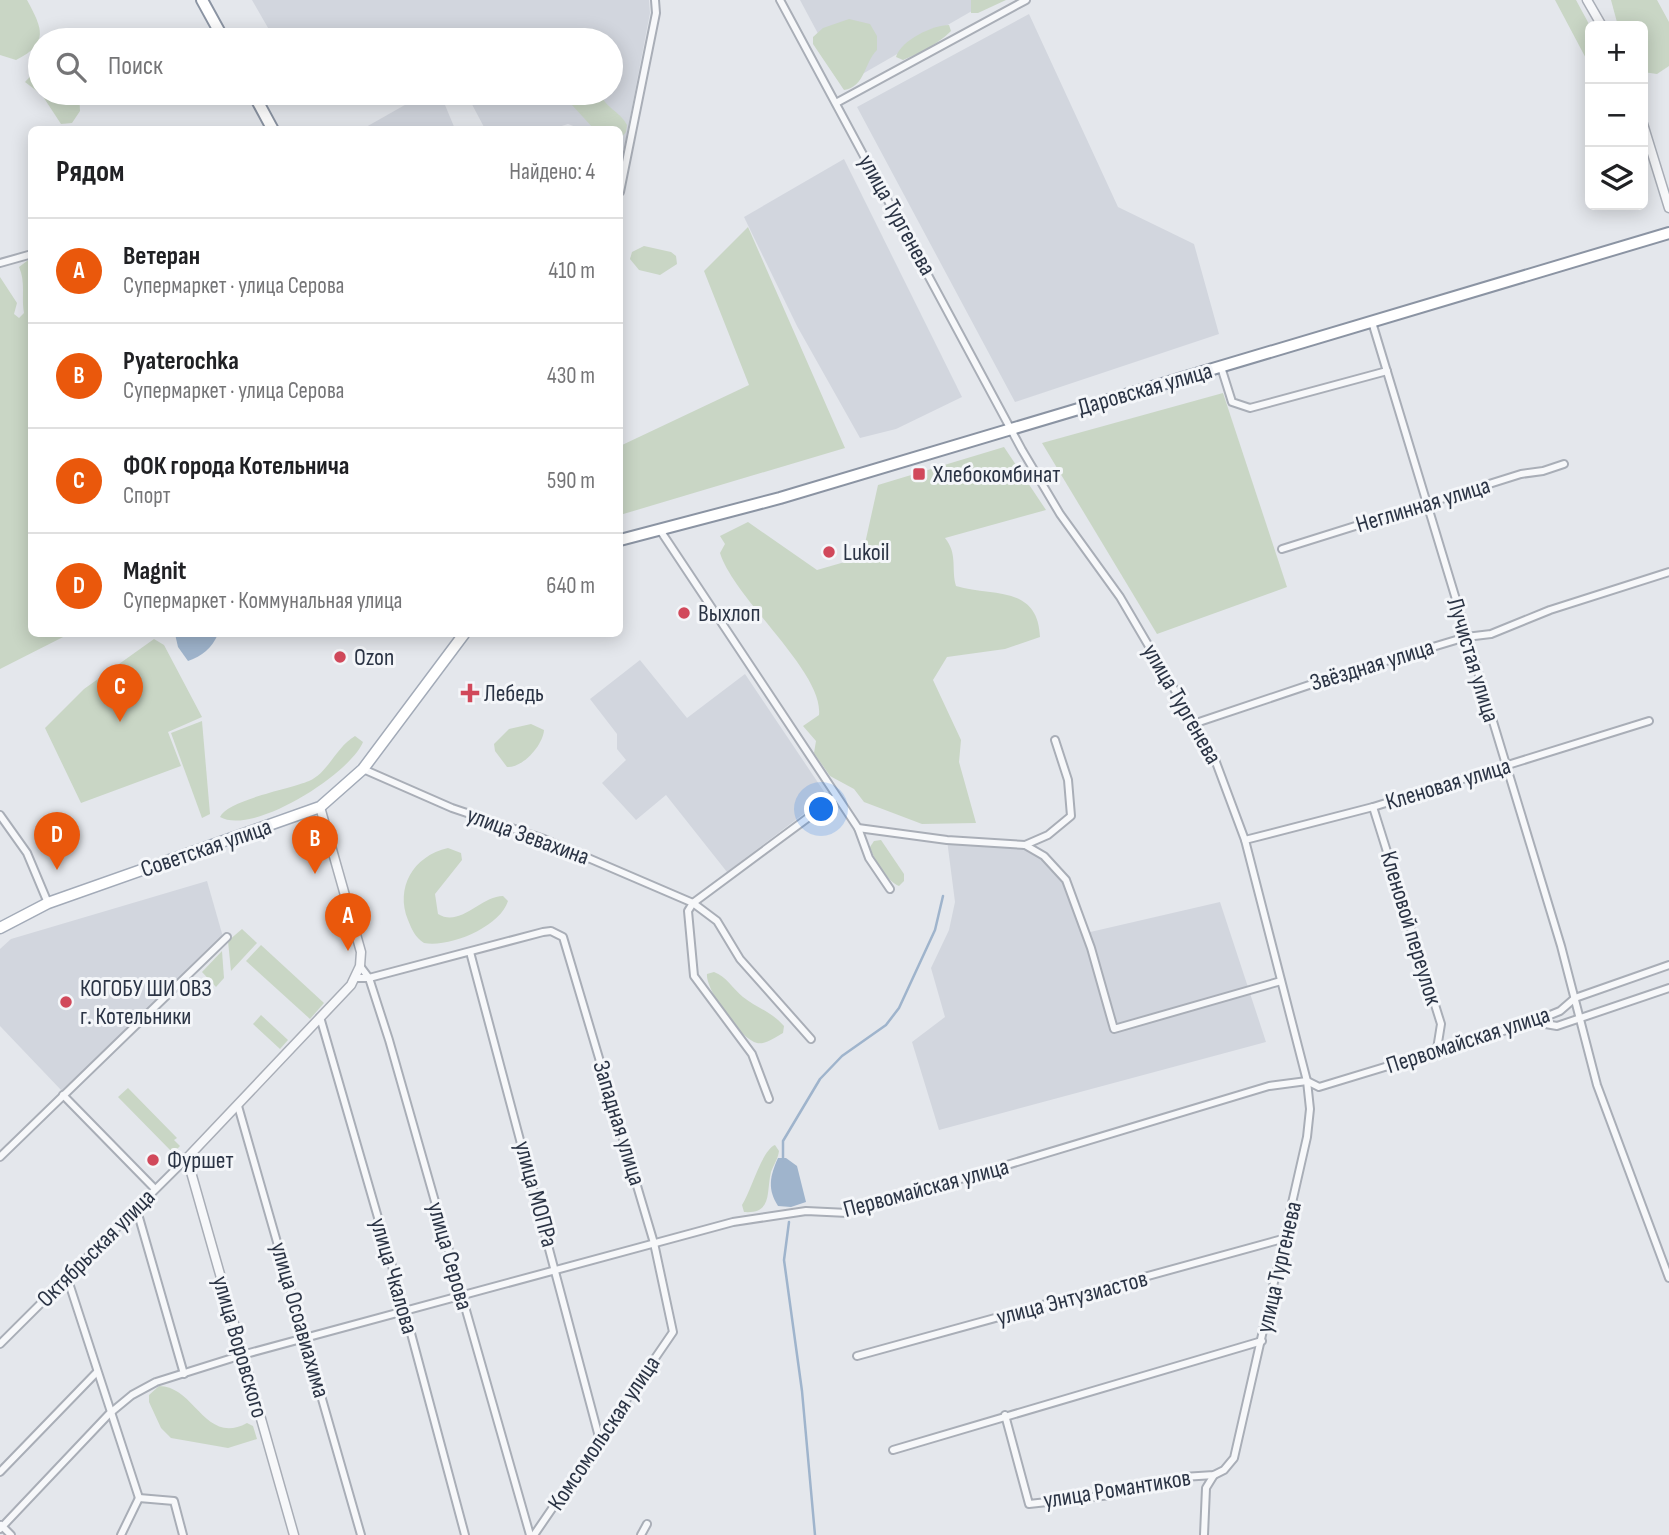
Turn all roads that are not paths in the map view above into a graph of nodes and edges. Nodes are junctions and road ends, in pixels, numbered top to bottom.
1 (202, 0) edge
2 (655, 0) edge
3 (780, 0) edge
4 (1026, 0) edge
5 (1587, 0) edge
6 (1599, 21) edge
7 (217, 28) edge
8 (836, 103) junction
9 (259, 105) edge
10 (271, 126) edge
11 (1648, 140) edge
12 (623, 177) edge
13 (1669, 208) edge
14 (1669, 233) edge
15 (28, 255) edge
16 (0, 263) edge
17 (1372, 322) junction
18 (1221, 366) junction
19 (1387, 371) junction
20 (1012, 427) junction
21 (1564, 464) dead end
22 (1427, 504) junction
23 (659, 528) junction
24 (623, 539) edge
25 (1282, 549) dead end
26 (1669, 572) edge
27 (462, 637) edge
28 (1466, 637) junction
29 (1649, 721) dead end
30 (1196, 723) junction
31 (1055, 740) dead end
32 (1505, 764) junction
33 (363, 769) junction
34 (836, 797) junction
35 (320, 807) junction
36 (1373, 807) junction
37 (0, 815) edge
38 (858, 828) junction
39 (1245, 840) junction
40 (1025, 845) junction
41 (890, 889) dead end
42 (48, 902) junction
43 (692, 903) junction
44 (0, 928) edge
45 (227, 937) dead end
46 (470, 953) junction
47 (1669, 965) edge
48 (360, 966) junction
49 (355, 978) junction
50 (369, 978) junction
51 (1281, 981) junction
52 (1669, 988) edge
53 (1576, 998) junction
54 (320, 1017) junction
55 (1581, 1019) junction
56 (1533, 1022) junction
57 (811, 1039) dead end
58 (1437, 1049) junction
59 (1307, 1081) junction
60 (63, 1095) junction
61 (769, 1099) dead end
62 (238, 1106) junction
63 (0, 1157) edge
64 (187, 1158) junction
65 (155, 1189) junction
66 (136, 1207) junction
67 (1286, 1238) junction
68 (654, 1243) junction
69 (557, 1270) junction
70 (66, 1277) junction
71 (1669, 1278) edge
72 (461, 1295) junction
73 (405, 1311) junction
74 (673, 1332) joint
75 (306, 1339) junction
76 (1262, 1341) junction
77 (0, 1344) edge
78 (242, 1356) junction
79 (857, 1356) dead end
80 (96, 1373) junction
81 (184, 1374) junction
82 (109, 1414) junction
83 (1005, 1415) junction
84 (599, 1437) junction
85 (893, 1450) dead end
86 (0, 1472) edge
87 (1214, 1475) junction
88 (139, 1498) junction
89 (647, 1524) dead end
90 (1, 1527) edge
91 (11, 1535) edge
92 (121, 1535) edge
93 (183, 1535) edge
94 (294, 1535) edge
95 (361, 1535) edge
96 (465, 1535) edge
97 (532, 1535) edge
98 (642, 1535) edge
99 (1203, 1535) edge

1 - 7 highway
2 - 12 street
3 - 8 street, улица Тургенева
4 - 8 street
5 - 6 street
8 - 20 street, улица Тургенева
9 - 10 highway
11 - 13 street
14 - 17 highway, Даровская улица
15 - 16 street
17 - 18 highway, Даровская улица
17 - 19 street, Лучистая улица
18 - 19 street
18 - 20 highway, Даровская улица
19 - 22 street, Лучистая улица
20 - 23 highway, Даровская улица
20 - 30 street, улица Тургенева
21 - 22 street, Неглинная улица
22 - 25 street, Неглинная улица
22 - 28 street, Лучистая улица
23 - 24 highway, Даровская улица
23 - 34 street
26 - 28 street, Звёздная улица
27 - 33 main road, Советская улица
28 - 30 street, Звёздная улица
28 - 32 street, Лучистая улица
29 - 32 street, Кленовая улица
30 - 39 street, улица Тургенева
31 - 40 street
32 - 36 street, Кленовая улица
32 - 53 street, Лучистая улица
33 - 35 main road, Советская улица
33 - 43 street, улица Зевахина
34 - 38 street
34 - 43 street
35 - 42 main road, Советская улица
35 - 48 street
36 - 39 street, Кленовая улица
36 - 58 street, Кленовой переулок
37 - 42 street
38 - 40 street
38 - 41 street
39 - 51 street, улица Тургенева
40 - 51 street
42 - 44 main road, Советская улица
43 - 57 street, улица Зевахина
43 - 61 street
45 - 60 street
46 - 50 street
46 - 68 street, Западная улица
46 - 69 street, улица МОПРа
47 - 53 street, Первомайская улица
48 - 49 street, Октябрьская улица
48 - 50 street
49 - 50 street
49 - 54 street, Октябрьская улица
50 - 72 street, улица Серова
51 - 59 street, улица Тургенева
52 - 55 street
53 - 55 street, Лучистая улица
53 - 56 street, Первомайская улица
54 - 62 street, Октябрьская улица
54 - 73 street, улица Чкалова
55 - 56 street
55 - 71 street, Лучистая улица
56 - 58 street, Первомайская улица
58 - 59 street, Первомайская улица
59 - 67 street, улица Тургенева
59 - 68 street, Первомайская улица
60 - 63 street
60 - 65 street
62 - 64 street, Октябрьская улица
62 - 75 street, улица Осоавиахима
64 - 65 street, Октябрьская улица
64 - 78 street, улица Воровского
65 - 66 street, Октябрьская улица
66 - 70 street, Октябрьская улица
66 - 81 street
67 - 76 street, улица Тургенева
67 - 79 street, улица Энтузиастов
68 - 69 street, Первомайская улица
68 - 74 street, Западная улица
69 - 72 street, Первомайская улица
69 - 84 street, улица МОПРа
70 - 77 street, Октябрьская улица
70 - 80 street
72 - 73 street, Первомайская улица
72 - 97 street, улица Серова
73 - 75 street, Первомайская улица
73 - 96 street, улица Чкалова
74 - 84 street, Комсомольская улица
75 - 78 street, Первомайская улица
75 - 95 street, улица Осоавиахима
76 - 83 street
76 - 87 street, улица Тургенева
78 - 81 street, Первомайская улица
78 - 94 street, улица Воровского
80 - 82 street
80 - 86 street
81 - 82 street, Первомайская улица
82 - 88 street
82 - 90 street, Первомайская улица
83 - 85 street
83 - 87 street, улица Романтиков
84 - 97 street, Комсомольская улица
87 - 99 street
88 - 92 street
88 - 93 street
89 - 98 street
90 - 91 street

